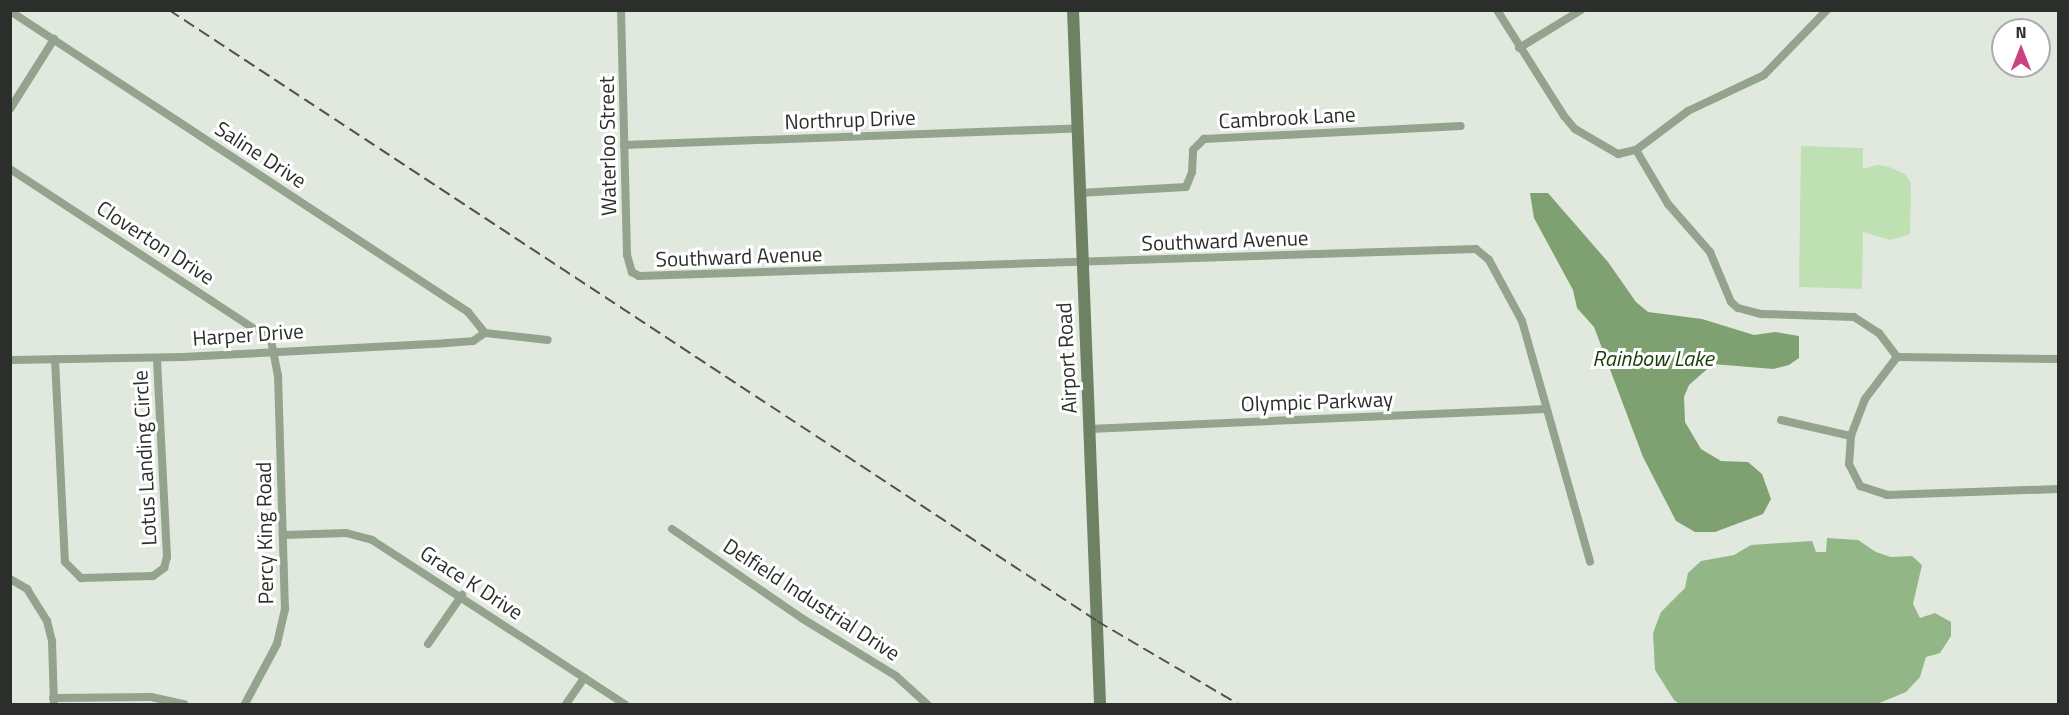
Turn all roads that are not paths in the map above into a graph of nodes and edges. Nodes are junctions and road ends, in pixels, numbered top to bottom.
1 (621, 10) edge
2 (1073, 10) edge
3 (1497, 10) edge
4 (1581, 10) edge
5 (1827, 10) edge
6 (10, 11) edge
7 (54, 39) junction
8 (1519, 48) junction
9 (10, 110) edge
10 (1461, 126) dead end
11 (1077, 128) junction
12 (624, 145) junction
13 (1636, 150) junction
14 (10, 169) edge
15 (1080, 193) junction
16 (1082, 262) junction
17 (639, 276) joint
18 (485, 333) junction
19 (548, 340) dead end
20 (276, 351) junction
21 (1897, 357) junction
22 (158, 358) junction
23 (55, 359) junction
24 (2058, 359) edge
25 (10, 360) edge
26 (1546, 410) junction
27 (1781, 420) dead end
28 (1089, 429) junction
29 (1851, 435) junction
30 (2058, 489) edge
31 (672, 529) dead end
32 (284, 535) junction
33 (1590, 562) dead end
34 (10, 579) edge
35 (462, 596) junction
36 (428, 644) dead end
37 (584, 678) junction
38 (54, 701) edge
39 (184, 705) edge
40 (245, 705) edge
41 (566, 705) edge
42 (625, 705) edge
43 (927, 705) edge
44 (1100, 705) edge

1 - 12 street, Waterloo Street
2 - 11 street, Airport Road
3 - 8 street
4 - 8 street
5 - 13 street
6 - 7 street, Saline Drive
7 - 9 street
7 - 18 street, Saline Drive
8 - 13 street
10 - 15 street, Cambrook Lane
11 - 12 street, Northrup Drive
11 - 15 street, Airport Road
12 - 17 street, Waterloo Street
13 - 21 street
14 - 20 street, Cloverton Drive
15 - 16 street, Airport Road
16 - 17 street, Southward Avenue
16 - 26 street, Southward Avenue
16 - 28 street, Airport Road
18 - 19 street
18 - 20 street, Harper Drive
20 - 22 street, Harper Drive
20 - 32 street, Percy King Road
21 - 24 street
21 - 29 street
22 - 23 street, Harper Drive
22 - 23 street, Lotus Landing Circle
23 - 25 street, Harper Drive
26 - 28 street, Olympic Parkway
26 - 33 street, Southward Avenue
27 - 29 street
28 - 44 street, Airport Road
29 - 30 street
31 - 43 street, Delfield Industrial Drive
32 - 35 street, Grace K Drive
32 - 40 street, Percy King Road
34 - 38 street
35 - 36 street
35 - 37 street, Grace K Drive
37 - 41 street
37 - 42 street, Grace K Drive
38 - 39 street

